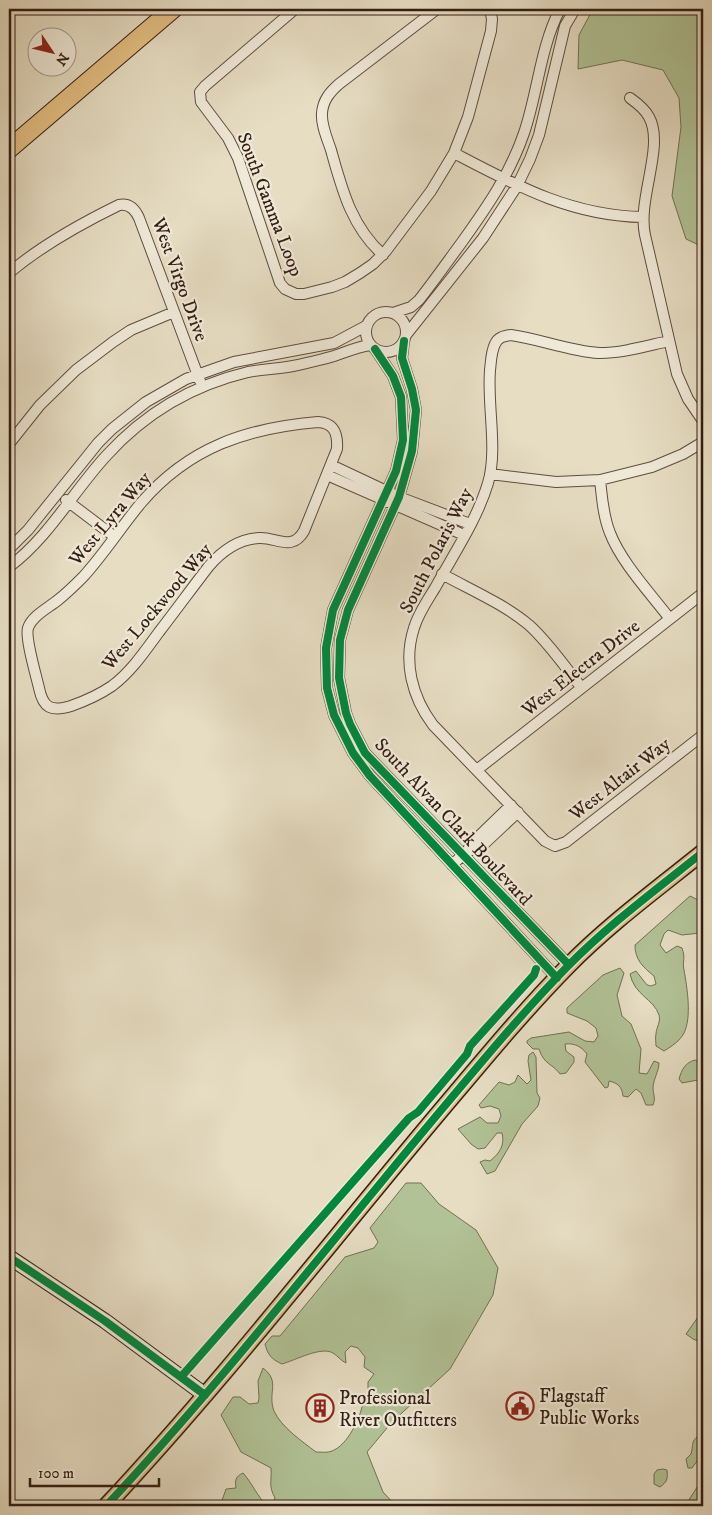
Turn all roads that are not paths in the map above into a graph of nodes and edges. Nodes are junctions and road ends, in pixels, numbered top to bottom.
1 (172, 9) edge
2 (295, 9) edge
3 (437, 9) edge
4 (490, 9) edge
5 (560, 9) edge
6 (575, 9) edge
7 (630, 98) dead end
8 (9, 149) edge
9 (454, 153) junction
10 (504, 180) junction
11 (517, 186) junction
12 (643, 217) junction
13 (383, 255) junction
14 (9, 273) edge
15 (174, 312) junction
16 (393, 313) junction
17 (366, 326) junction
18 (405, 338) junction
19 (669, 341) junction
20 (372, 347) junction
21 (198, 375) junction
22 (202, 386) junction
23 (703, 421) edge
24 (703, 442) edge
25 (9, 444) edge
26 (331, 465) junction
27 (490, 474) junction
28 (327, 475) junction
29 (600, 480) junction
30 (58, 494) junction
31 (384, 495) junction
32 (397, 501) junction
33 (70, 502) junction
34 (470, 524) junction
35 (464, 535) junction
36 (115, 537) junction
37 (9, 549) edge
38 (9, 567) edge
39 (442, 574) junction
40 (703, 593) edge
41 (670, 619) junction
42 (581, 687) junction
43 (48, 706) joint
44 (703, 735) edge
45 (478, 769) junction
46 (515, 808) junction
47 (555, 846) joint
48 (703, 852) edge
49 (465, 854) junction
50 (452, 864) junction
51 (568, 965) junction
52 (557, 978) junction
53 (9, 1257) edge
54 (205, 1395) junction
55 (106, 1506) edge

1 - 8 highway
2 - 13 street, South Gamma Loop
3 - 13 street
4 - 9 street, South Gamma Loop
5 - 10 street
6 - 11 street
7 - 12 street
9 - 10 street
9 - 13 street, South Gamma Loop
10 - 11 street
10 - 16 street
11 - 12 street
11 - 18 street
12 - 19 street
14 - 15 street, West Virgo Drive
15 - 21 street, West Virgo Drive
15 - 25 street
16 - 17 street
16 - 18 street
17 - 20 street
17 - 21 street
18 - 20 street
18 - 32 street, South Alvan Clark Boulevard
19 - 23 street
19 - 27 street, South Polaris Way
20 - 22 street
20 - 31 street, South Alvan Clark Boulevard
21 - 22 street, West Virgo Drive
21 - 30 street
22 - 33 street
24 - 29 street
26 - 28 street
26 - 31 street
26 - 36 street, West Lyra Way
27 - 29 street
27 - 34 street, South Polaris Way
28 - 31 street
28 - 43 street, West Lockwood Way
29 - 41 street
30 - 33 street
30 - 37 street
31 - 32 street
31 - 50 street, South Alvan Clark Boulevard
32 - 34 street
32 - 35 street
32 - 49 street, South Alvan Clark Boulevard
33 - 36 street
33 - 38 street
34 - 35 street, South Polaris Way
35 - 39 street, South Polaris Way
36 - 43 street, West Lyra Way
39 - 42 street
39 - 45 street, South Polaris Way
40 - 41 street, West Electra Drive
41 - 42 street, West Electra Drive
42 - 45 street, West Electra Drive
44 - 47 street, West Altair Way
45 - 46 street, South Polaris Way
46 - 47 street, South Polaris Way
46 - 49 street
48 - 51 main road
49 - 50 street
49 - 51 street, South Alvan Clark Boulevard
50 - 52 street, South Alvan Clark Boulevard
51 - 52 main road
52 - 54 main road
53 - 54 street
54 - 55 main road

